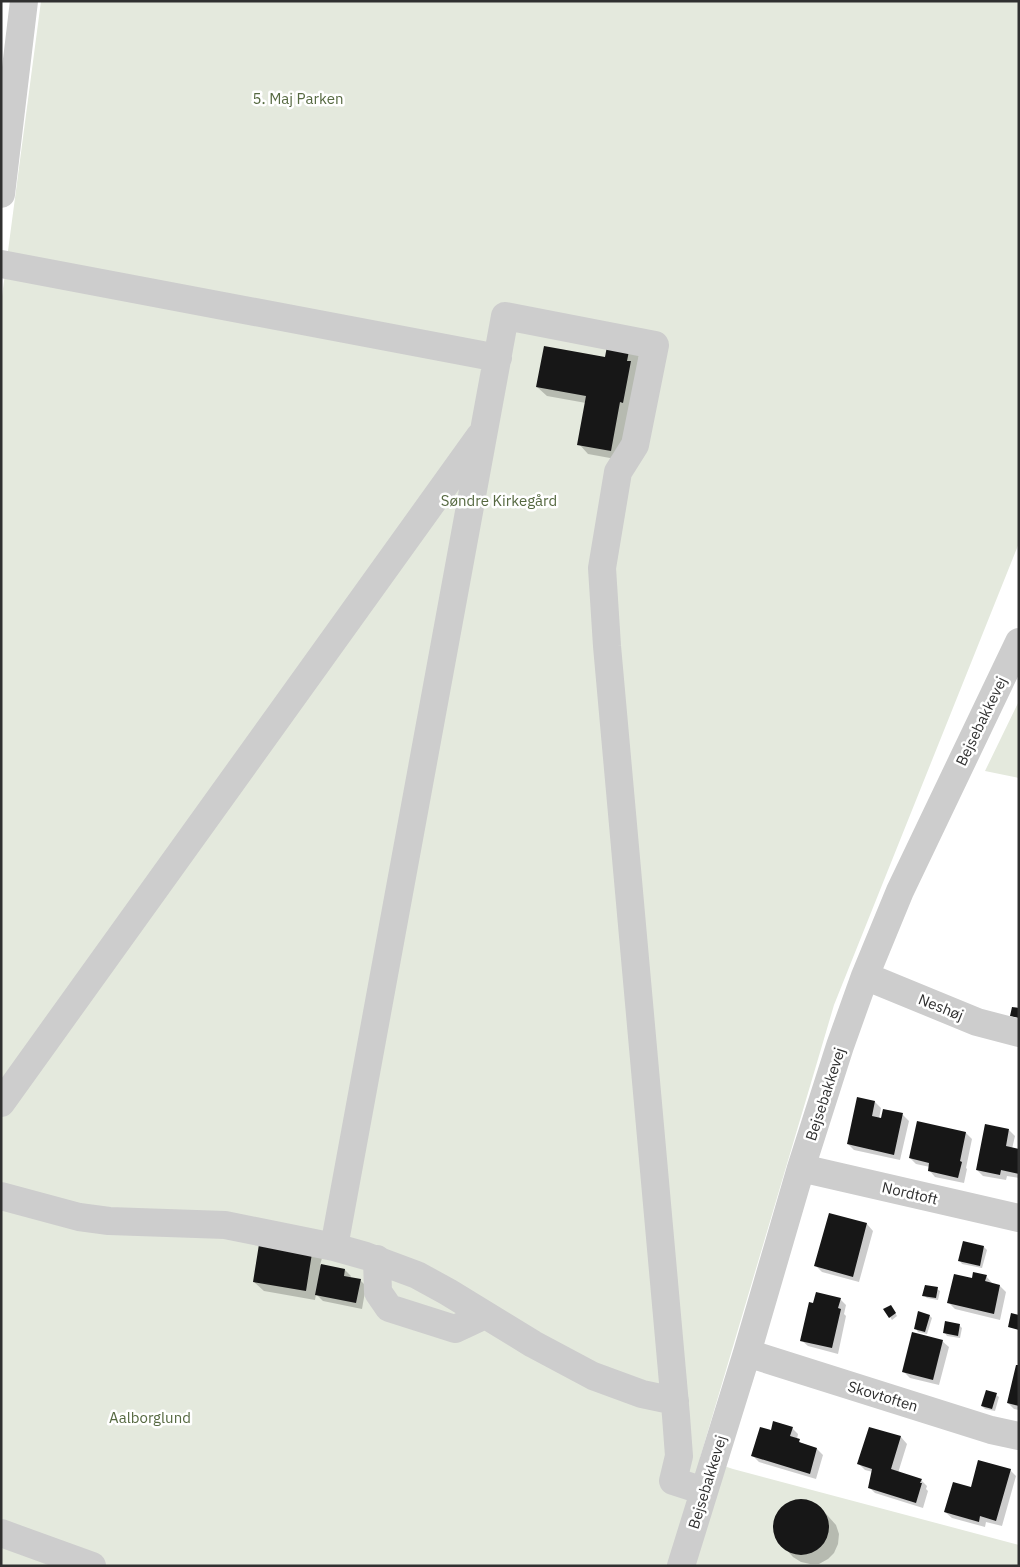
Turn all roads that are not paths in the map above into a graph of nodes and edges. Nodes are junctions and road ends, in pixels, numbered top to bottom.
1 (24, 1) edge
2 (1, 194) edge
3 (1, 264) edge
4 (498, 358) junction
5 (484, 430) junction
6 (466, 454) junction
7 (475, 481) junction
8 (1019, 642) edge
9 (865, 976) junction
10 (1019, 1033) edge
11 (1, 1103) edge
12 (801, 1168) junction
13 (1, 1196) edge
14 (1019, 1218) edge
15 (334, 1247) junction
16 (377, 1259) junction
17 (485, 1314) junction
18 (747, 1353) junction
19 (675, 1402) junction
20 (1019, 1436) edge
21 (704, 1491) junction
22 (1, 1533) edge
23 (92, 1566) edge
24 (681, 1566) edge

1 - 2 street
3 - 4 street
4 - 5 street
4 - 19 street
5 - 6 street
5 - 7 street
6 - 7 street
6 - 11 street
7 - 15 street
8 - 9 street, Bejsebakkevej
9 - 10 street, Neshøj
9 - 12 street, Bejsebakkevej
12 - 14 street, Nordtoft
12 - 18 street, Bejsebakkevej
13 - 15 street
15 - 16 street
16 - 17 street
16 - 17 street
17 - 19 street
18 - 20 street, Skovtoften
18 - 21 street, Bejsebakkevej
19 - 21 street
21 - 24 street, Bejsebakkevej
22 - 23 street

